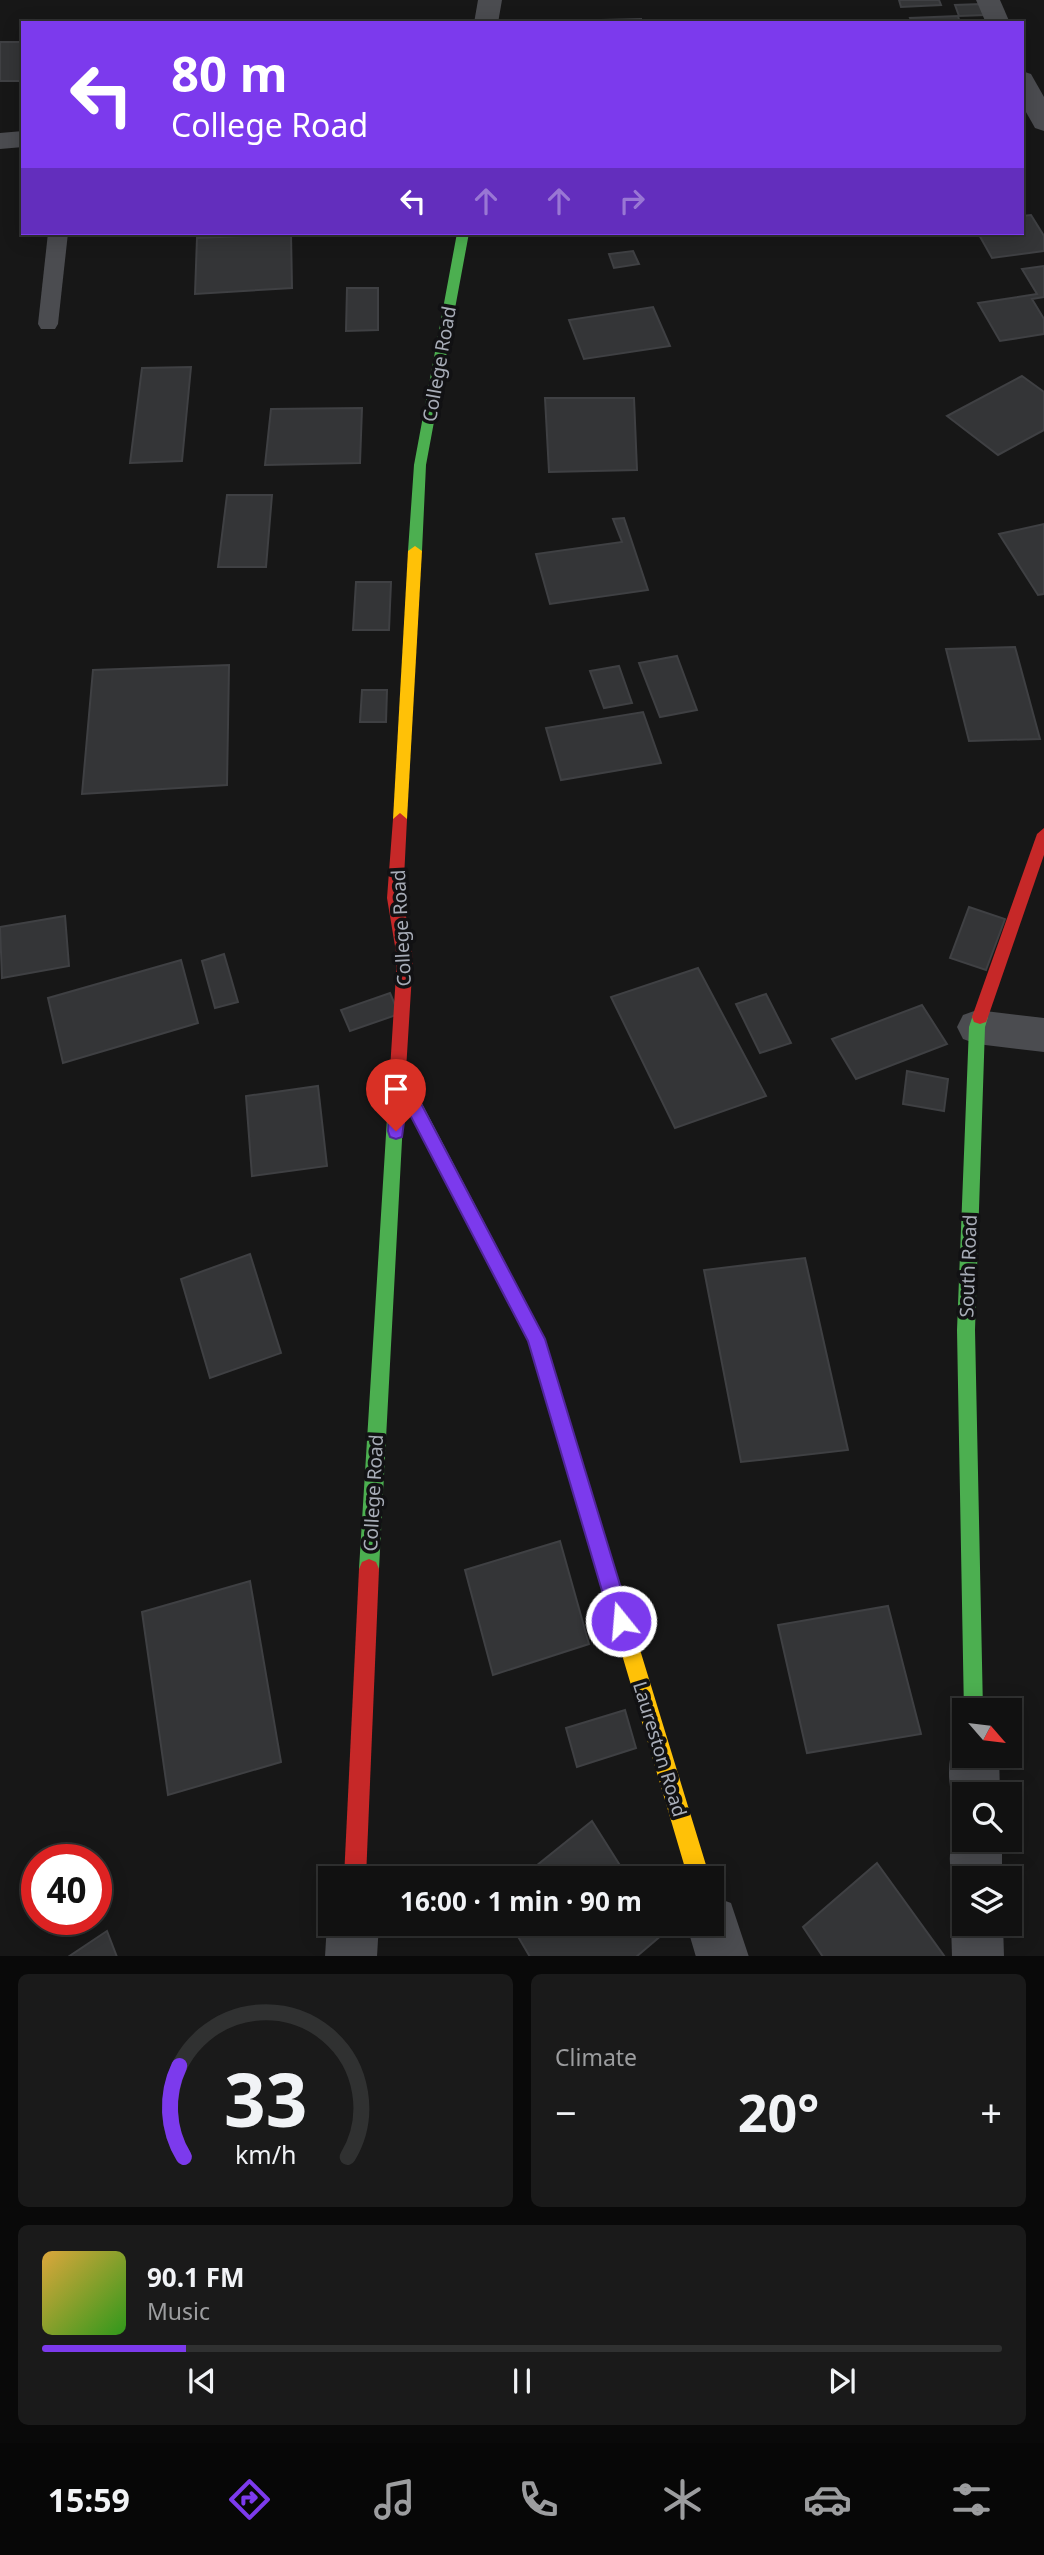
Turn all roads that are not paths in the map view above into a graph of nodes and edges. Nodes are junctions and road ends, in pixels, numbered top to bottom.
1 (490, 0) edge
2 (988, 0) edge
3 (486, 21) edge
4 (997, 21) edge
5 (1024, 83) edge
6 (1042, 116) edge
7 (21, 139) edge
8 (0, 141) edge
9 (58, 235) edge
10 (463, 235) edge
11 (48, 324) dead end
12 (1044, 834) edge
13 (977, 1027) junction
14 (1044, 1035) edge
15 (400, 1078) junction
16 (974, 1698) edge
17 (356, 1866) edge
18 (695, 1866) edge
19 (352, 1936) edge
20 (717, 1936) edge
21 (977, 1936) edge
22 (351, 1956) edge
23 (723, 1956) edge
24 (978, 1956) edge

1 - 3 street
2 - 4 street
5 - 6 street
7 - 8 street
9 - 11 lane
10 - 15 street, College Road
12 - 13 street, South Road
13 - 14 street
13 - 16 street, South Road
15 - 17 street, College Road
15 - 18 street, Laureston Road
19 - 22 street
20 - 23 street
21 - 24 street

